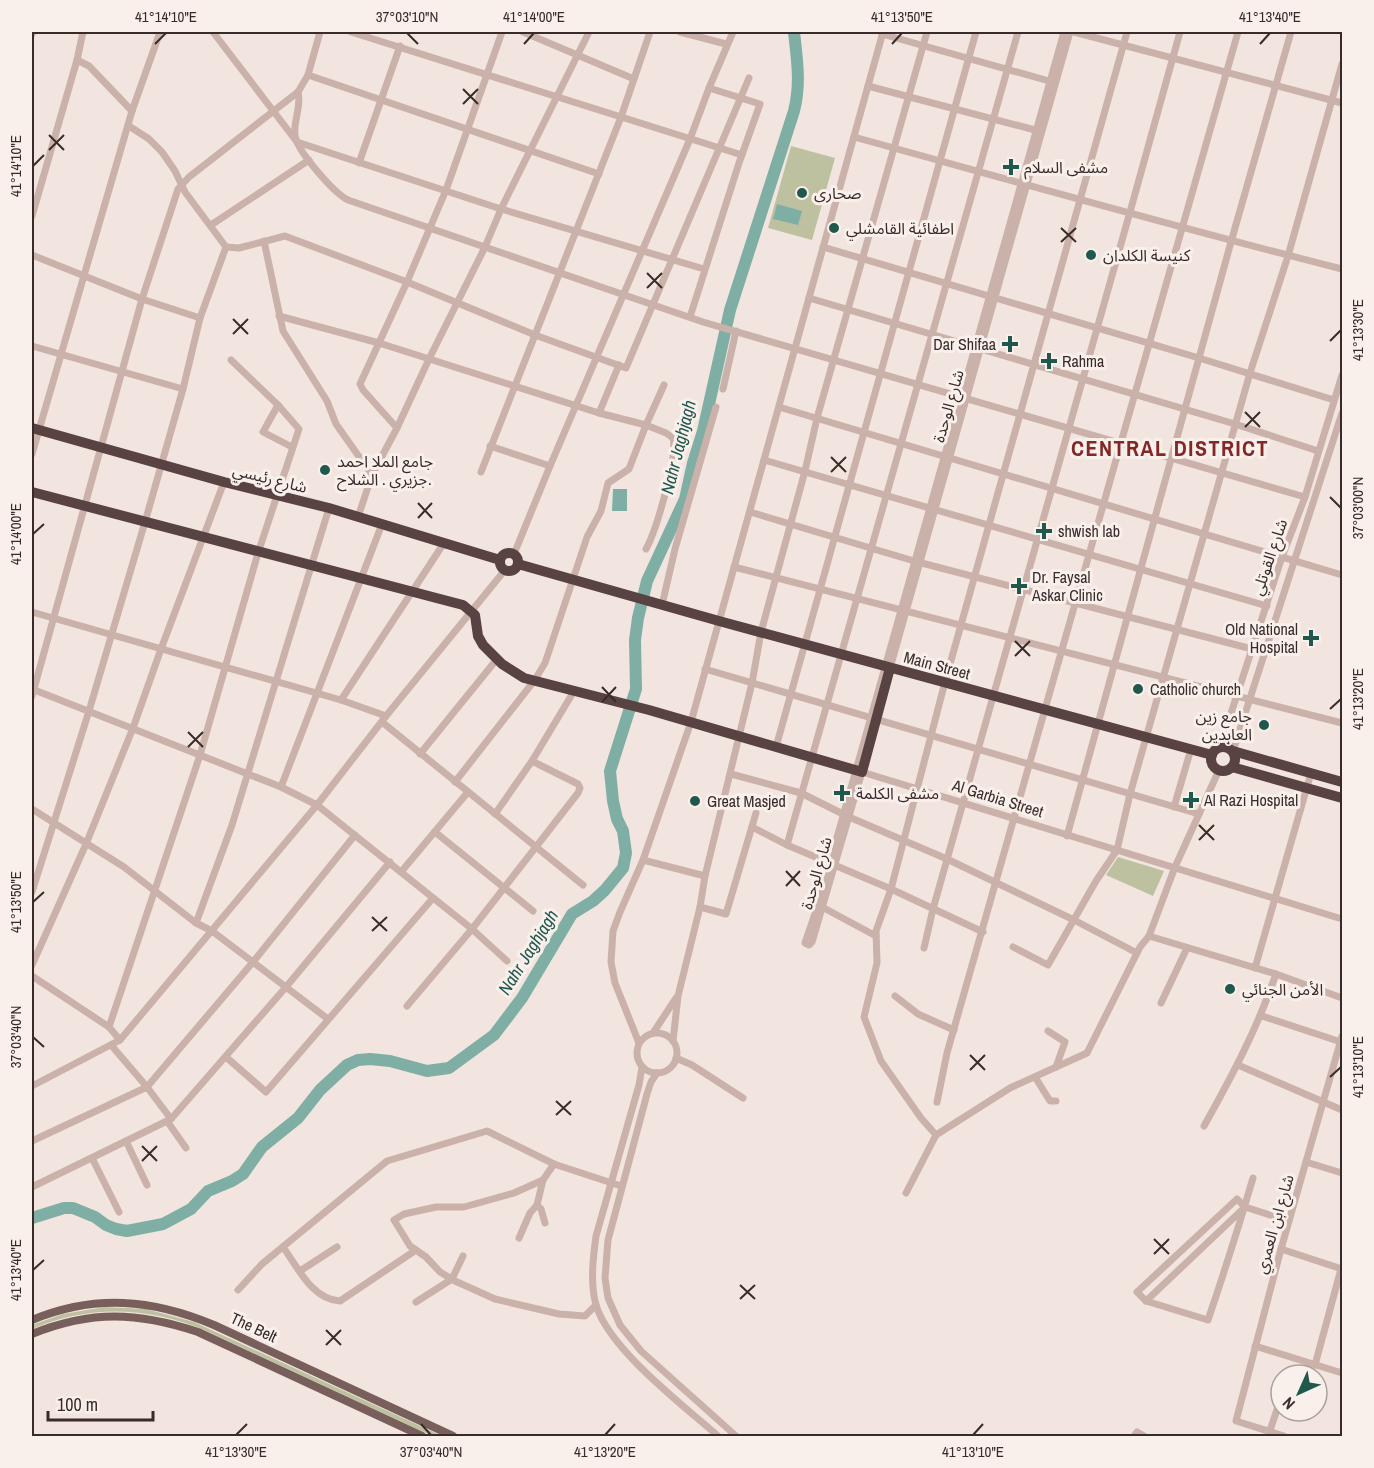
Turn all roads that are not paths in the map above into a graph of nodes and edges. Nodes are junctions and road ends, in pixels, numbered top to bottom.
1 (82, 32) edge
2 (160, 32) edge
3 (213, 32) edge
4 (320, 32) edge
5 (351, 32) edge
6 (502, 32) edge
7 (523, 32) edge
8 (589, 32) edge
9 (650, 32) edge
10 (680, 32) edge
11 (927, 32) edge
12 (976, 32) edge
13 (1018, 32) edge
14 (1064, 32) edge
15 (1072, 32) edge
16 (1127, 32) edge
17 (1180, 32) edge
18 (1238, 32) edge
19 (1291, 32) edge
20 (883, 33) edge
21 (729, 36) edge
22 (1123, 45) junction
23 (399, 46) junction
24 (923, 46) junction
25 (578, 55) junction
26 (968, 58) junction
27 (1172, 58) junction
28 (77, 60) junction
29 (1342, 64) edge
30 (1008, 70) junction
31 (1226, 72) junction
32 (486, 74) junction
33 (308, 75) junction
34 (748, 78) dead end
35 (634, 79) junction
36 (1049, 81) junction
37 (868, 86) junction
38 (1276, 86) junction
39 (708, 88) junction
40 (298, 92) junction
41 (909, 96) junction
42 (558, 97) junction
43 (740, 97) junction
44 (381, 100) junction
45 (1332, 101) junction
46 (1342, 103) edge
47 (954, 109) junction
48 (132, 111) junction
49 (274, 111) junction
50 (621, 117) junction
51 (993, 119) junction
52 (129, 126) junction
53 (467, 129) junction
54 (1035, 130) junction
55 (854, 137) junction
56 (690, 139) junction
57 (297, 142) junction
58 (719, 147) junction
59 (894, 148) junction
60 (531, 151) junction
61 (742, 155) junction
62 (309, 160) junction
63 (940, 161) junction
64 (359, 163) junction
65 (978, 172) junction
66 (599, 174) junction
67 (180, 184) junction
68 (1023, 184) junction
69 (32, 185) edge
70 (40, 189) junction
71 (446, 190) junction
72 (1079, 199) junction
73 (501, 209) junction
74 (1130, 212) junction
75 (32, 216) edge
76 (211, 225) junction
77 (1182, 226) junction
78 (430, 228) junction
79 (576, 231) junction
80 (264, 241) junction
81 (1231, 242) junction
82 (226, 247) junction
83 (485, 247) junction
84 (823, 247) junction
85 (643, 251) junction
86 (32, 255) edge
87 (1288, 256) junction
88 (863, 258) junction
89 (671, 259) junction
90 (704, 269) junction
91 (1342, 269) edge
92 (909, 271) junction
93 (561, 273) junction
94 (83, 275) junction
95 (407, 282) junction
96 (947, 283) junction
97 (624, 295) junction
98 (992, 296) junction
99 (809, 298) junction
100 (142, 299) junction
101 (457, 303) junction
102 (653, 305) junction
103 (848, 309) junction
104 (1048, 313) junction
105 (279, 316) junction
106 (690, 317) junction
107 (200, 318) junction
108 (894, 323) junction
109 (1098, 328) junction
110 (732, 330) junction
111 (932, 334) junction
112 (535, 335) junction
113 (379, 343) junction
114 (1149, 343) junction
115 (32, 346) edge
116 (977, 348) junction
117 (795, 349) junction
118 (60, 354) junction
119 (597, 357) junction
120 (1199, 358) junction
121 (429, 359) junction
122 (231, 360) dead end
123 (834, 360) junction
124 (1033, 364) junction
125 (619, 366) junction
126 (122, 372) junction
127 (1250, 373) junction
128 (880, 374) junction
129 (1342, 375) edge
130 (1083, 379) junction
131 (918, 384) junction
132 (664, 385) dead end
133 (515, 387) junction
134 (183, 389) junction
135 (723, 389) dead end
136 (1134, 394) junction
137 (963, 398) junction
138 (1334, 400) junction
139 (278, 405) junction
140 (576, 405) junction
141 (716, 407) dead end
142 (779, 407) junction
143 (1185, 409) junction
144 (599, 413) junction
145 (1342, 413) edge
146 (1020, 414) junction
147 (817, 418) junction
148 (1235, 424) junction
149 (646, 425) junction
150 (397, 428) junction
151 (1069, 428) junction
152 (35, 429) edge
153 (864, 432) junction
154 (901, 443) junction
155 (1120, 443) junction
156 (490, 446) junction
157 (101, 447) junction
158 (292, 447) junction
159 (1318, 451) junction
160 (32, 454) edge
161 (947, 457) junction
162 (1171, 458) junction
163 (764, 460) junction
164 (161, 463) junction
165 (550, 466) junction
166 (805, 471) junction
167 (481, 472) dead end
168 (1221, 472) junction
169 (372, 474) junction
170 (1003, 474) junction
171 (224, 482) junction
172 (850, 483) junction
173 (1052, 488) junction
174 (32, 492) edge
175 (887, 494) junction
176 (277, 496) junction
177 (1305, 497) junction
178 (1103, 504) junction
179 (84, 505) junction
180 (932, 507) junction
181 (328, 508) junction
182 (750, 512) junction
183 (358, 517) junction
184 (1154, 519) junction
185 (145, 522) junction
186 (382, 524) junction
187 (790, 524) junction
188 (989, 524) junction
189 (1204, 534) junction
190 (203, 537) junction
191 (835, 537) junction
192 (1038, 538) junction
193 (444, 543) junction
194 (871, 548) junction
195 (646, 549) dead end
196 (258, 553) junction
197 (1089, 554) junction
198 (1282, 557) junction
199 (516, 559) junction
200 (1295, 560) junction
201 (917, 562) junction
202 (503, 565) junction
203 (311, 566) junction
204 (734, 567) junction
205 (1140, 569) junction
206 (1342, 575) edge
207 (974, 577) junction
208 (776, 578) junction
209 (361, 579) junction
210 (574, 580) junction
211 (1190, 583) junction
212 (820, 589) junction
213 (1023, 590) junction
214 (410, 593) junction
215 (857, 598) junction
216 (1076, 603) junction
217 (659, 604) junction
218 (1267, 606) junction
219 (903, 610) junction
220 (32, 612) edge
221 (472, 612) junction
222 (1127, 617) junction
223 (54, 618) junction
224 (719, 621) junction
225 (961, 625) junction
226 (1176, 629) junction
227 (761, 632) junction
228 (112, 634) junction
229 (1010, 638) junction
230 (805, 644) junction
231 (161, 649) junction
232 (1252, 649) junction
233 (1062, 651) junction
234 (841, 654) junction
235 (496, 659) junction
236 (1114, 664) junction
237 (225, 666) junction
238 (887, 667) junction
239 (705, 669) junction
240 (1163, 677) junction
241 (534, 681) junction
242 (276, 682) junction
243 (752, 682) junction
244 (945, 682) junction
245 (32, 691) edge
246 (574, 691) junction
247 (317, 693) junction
248 (791, 694) junction
249 (993, 696) junction
250 (1237, 696) junction
251 (1250, 699) junction
252 (341, 700) junction
253 (827, 705) junction
254 (1046, 710) junction
255 (88, 711) junction
256 (873, 718) junction
257 (384, 719) junction
258 (691, 722) junction
259 (1342, 723) edge
260 (1098, 724) junction
261 (133, 728) junction
262 (738, 736) junction
263 (932, 736) junction
264 (1146, 737) junction
265 (776, 747) junction
266 (1220, 747) junction
267 (978, 749) junction
268 (1191, 749) junction
269 (1233, 751) junction
270 (420, 754) junction
271 (200, 755) junction
272 (1212, 755) junction
273 (812, 758) junction
274 (532, 761) junction
275 (1030, 765) junction
276 (1233, 767) junction
277 (1219, 770) junction
278 (859, 771) junction
279 (1311, 773) junction
280 (248, 774) junction
281 (731, 774) junction
282 (1083, 780) junction
283 (455, 782) junction
284 (1342, 782) edge
285 (281, 787) junction
286 (1306, 788) junction
287 (918, 789) junction
288 (468, 792) junction
289 (801, 793) junction
290 (1130, 794) junction
291 (1342, 798) edge
292 (963, 803) junction
293 (317, 805) junction
294 (1174, 807) junction
295 (32, 809) edge
296 (756, 813) dead end
297 (495, 814) junction
298 (1199, 814) junction
299 (845, 815) junction
300 (1015, 819) junction
301 (54, 822) junction
302 (752, 827) junction
303 (435, 832) junction
304 (355, 835) junction
305 (1068, 836) junction
306 (904, 840) junction
307 (86, 843) junction
308 (787, 845) junction
309 (537, 848) junction
310 (1117, 850) junction
311 (947, 859) junction
312 (644, 860) junction
313 (390, 862) junction
314 (831, 863) junction
315 (1175, 867) junction
316 (401, 872) junction
317 (705, 876) junction
318 (997, 883) junction
319 (583, 885) dead end
320 (505, 888) junction
321 (891, 888) junction
322 (156, 891) junction
323 (32, 892) edge
324 (433, 898) junction
325 (1275, 898) junction
326 (700, 907) junction
327 (822, 907) junction
328 (933, 909) junction
329 (533, 911) dead end
330 (1342, 919) edge
331 (1074, 920) junction
332 (196, 923) junction
333 (472, 929) junction
334 (212, 931) junction
335 (983, 932) junction
336 (876, 936) junction
337 (1149, 936) junction
338 (1013, 947) dead end
339 (924, 948) dead end
340 (1187, 948) junction
341 (1137, 953) junction
342 (507, 961) dead end
343 (253, 962) junction
344 (32, 965) edge
345 (1255, 968) junction
346 (1276, 974) junction
347 (32, 976) edge
348 (286, 987) junction
349 (678, 996) junction
350 (895, 996) dead end
351 (1342, 998) edge
352 (1161, 1003) dead end
353 (407, 1006) dead end
354 (1262, 1016) junction
355 (328, 1019) junction
356 (109, 1027) junction
357 (954, 1030) junction
358 (1048, 1031) dead end
359 (653, 1033) junction
360 (1342, 1039) edge
361 (120, 1040) junction
362 (673, 1041) junction
363 (639, 1043) junction
364 (111, 1045) junction
365 (226, 1057) junction
366 (676, 1058) junction
367 (1238, 1065) junction
368 (642, 1066) junction
369 (1056, 1067) junction
370 (657, 1073) junction
371 (1035, 1077) junction
372 (32, 1086) edge
373 (147, 1087) junction
374 (743, 1098) dead end
375 (1056, 1101) dead end
376 (937, 1102) dead end
377 (1323, 1103) junction
378 (1342, 1110) edge
379 (169, 1120) junction
380 (1204, 1126) dead end
381 (936, 1135) junction
382 (32, 1141) edge
383 (126, 1141) junction
384 (186, 1148) dead end
385 (92, 1158) junction
386 (1306, 1162) junction
387 (554, 1164) junction
388 (1342, 1173) edge
389 (1253, 1178) dead end
390 (543, 1180) junction
391 (610, 1183) junction
392 (147, 1185) dead end
393 (621, 1186) junction
394 (32, 1187) edge
395 (906, 1193) dead end
396 (537, 1205) junction
397 (1245, 1207) junction
398 (119, 1212) dead end
399 (1289, 1221) junction
400 (1213, 1222) junction
401 (545, 1223) dead end
402 (1220, 1230) junction
403 (519, 1238) dead end
404 (283, 1246) junction
405 (337, 1247) dead end
406 (1281, 1249) junction
407 (416, 1250) junction
408 (463, 1256) dead end
409 (1342, 1269) edge
410 (300, 1271) junction
411 (452, 1279) junction
412 (238, 1290) dead end
413 (1146, 1301) junction
414 (416, 1302) dead end
415 (596, 1305) junction
416 (32, 1320) edge
417 (32, 1334) edge
418 (1255, 1346) junction
419 (1309, 1363) edge
420 (1316, 1363) edge
421 (1269, 1434) edge
422 (422, 1437) edge
423 (453, 1437) edge
424 (718, 1437) edge
425 (736, 1437) edge
426 (1134, 1437) edge
427 (1144, 1437) edge
428 (1284, 1437) edge

1 - 28 street
2 - 48 street
3 - 49 street
4 - 33 street
5 - 23 street
6 - 32 street
7 - 25 street
8 - 25 street
9 - 35 street
10 - 21 street
11 - 24 street
12 - 26 street
13 - 30 street
14 - 36 street, شارع الوحدة
15 - 22 street
15 - 68 street, شارع الوحدة
16 - 22 street
17 - 27 street
18 - 31 street
19 - 38 street
20 - 24 street
20 - 37 street
21 - 39 street
22 - 27 street
22 - 72 street
23 - 32 street
23 - 44 street
24 - 26 street
24 - 41 street
25 - 35 street
25 - 42 street
26 - 30 street
26 - 47 street
27 - 31 street
27 - 74 street
28 - 48 street
28 - 70 street
29 - 45 street
30 - 36 street
30 - 51 street
31 - 38 street
31 - 77 street
32 - 42 street
32 - 53 street
33 - 40 street
33 - 44 street
34 - 43 street
35 - 50 street
36 - 54 street, شارع الوحدة
37 - 41 street
37 - 55 street
38 - 45 street
38 - 81 street
39 - 43 street
39 - 56 street
40 - 49 street
40 - 57 street
41 - 47 street
41 - 59 street
42 - 50 street
42 - 60 street
43 - 58 street
43 - 61 street
44 - 53 street
44 - 64 street
45 - 46 street
45 - 87 street
47 - 51 street
47 - 63 street
48 - 52 street
49 - 57 street
49 - 67 street
50 - 56 street
50 - 66 street
51 - 54 street
51 - 65 street
52 - 67 street
52 - 94 street
53 - 60 street
53 - 71 street
54 - 68 street, شارع الوحدة
55 - 59 street
55 - 84 street
56 - 58 street
56 - 85 street
57 - 62 street
57 - 64 street
58 - 61 street
58 - 89 street
59 - 63 street
59 - 88 street
60 - 66 street
60 - 73 street
61 - 90 street
62 - 76 street
62 - 78 street
63 - 65 street
63 - 92 street
64 - 71 street
65 - 68 street
65 - 96 street
66 - 79 street
67 - 76 street
67 - 100 street
68 - 72 street
68 - 98 street, شارع الوحدة
69 - 70 street
70 - 75 street
71 - 73 street
71 - 78 street
72 - 74 street
72 - 104 street
73 - 79 street
73 - 83 street
74 - 77 street
74 - 109 street
76 - 82 street
77 - 81 street
77 - 114 street
78 - 83 street
78 - 95 street
79 - 85 street
79 - 93 street
80 - 82 street
80 - 95 street
80 - 105 street
81 - 87 street
81 - 120 street
82 - 107 street
83 - 93 street
83 - 101 street
84 - 88 street
84 - 99 street
85 - 89 street
85 - 97 street
86 - 94 street
87 - 91 street
87 - 127 street
88 - 92 street
88 - 103 street
89 - 90 street
89 - 102 street
90 - 106 street
92 - 96 street
92 - 108 street
93 - 97 street
93 - 112 street
94 - 100 street
94 - 118 street
95 - 101 street
95 - 113 street
96 - 98 street
96 - 111 street
97 - 102 street
97 - 119 street
98 - 104 street
98 - 116 street, شارع الوحدة
99 - 103 street
99 - 117 street
100 - 107 street
100 - 126 street
101 - 112 street
101 - 121 street
102 - 106 street
102 - 125 street
103 - 108 street
103 - 123 street
104 - 109 street
104 - 124 street
105 - 113 street
105 - 169 street
106 - 110 street
107 - 134 street
108 - 111 street
108 - 128 street
109 - 114 street
109 - 130 street
110 - 117 street
110 - 135 street
111 - 116 street
111 - 131 street
112 - 119 street
112 - 133 street
113 - 121 street
113 - 150 street
114 - 120 street
114 - 136 street
115 - 118 street
116 - 124 street
116 - 137 street, شارع الوحدة
117 - 123 street
117 - 142 street
118 - 126 street
118 - 152 street
119 - 125 street
119 - 140 street
120 - 127 street
120 - 143 street
121 - 133 street
121 - 150 street
122 - 139 street
123 - 128 street
123 - 147 street
124 - 130 street
124 - 146 street
125 - 144 street
126 - 134 street
126 - 157 street
127 - 138 street
127 - 148 street
128 - 131 street
128 - 153 street
129 - 138 street, شارع القوتلي
130 - 136 street
130 - 151 street
131 - 137 street
131 - 154 street
132 - 149 street
133 - 140 street
133 - 156 street
134 - 164 street
136 - 143 street
136 - 155 street
137 - 146 street
137 - 161 street, شارع الوحدة
138 - 159 street, شارع القوتلي
139 - 158 street
139 - 158 street
140 - 144 street
140 - 165 street
141 - 217 street
142 - 147 street
142 - 163 street
143 - 148 street
143 - 162 street
144 - 149 street
145 - 200 street, شارع القوتلي
146 - 151 street
146 - 170 street
147 - 153 street
147 - 166 street
148 - 159 street
148 - 168 street
149 - 195 street
149 - 210 street
150 - 169 street
151 - 155 street
151 - 173 street
152 - 157 highway, شارع رئيسي
152 - 160 street
153 - 154 street
153 - 172 street
154 - 161 street
154 - 175 street
155 - 162 street
155 - 178 street
156 - 165 street
156 - 167 street
157 - 164 highway, شارع رئيسي
157 - 179 street
158 - 176 street
159 - 177 street, شارع القوتلي
161 - 170 street
161 - 180 street, شارع الوحدة
162 - 168 street
162 - 184 street
163 - 166 street
163 - 182 street
164 - 171 highway, شارع رئيسي
164 - 185 street
165 - 199 street
166 - 172 street
166 - 187 street
168 - 177 street
168 - 189 street
169 - 183 street
170 - 173 street
170 - 188 street
171 - 176 highway, شارع رئيسي
171 - 190 street
172 - 175 street
172 - 191 street
173 - 178 street
173 - 192 street
174 - 179 highway
175 - 180 street
175 - 194 street
176 - 181 highway, شارع رئيسي
176 - 196 street
177 - 198 street, شارع القوتلي
178 - 184 street
178 - 197 street
179 - 185 highway
179 - 223 street
180 - 188 street
180 - 201 street, شارع الوحدة
181 - 183 highway, شارع رئيسي
181 - 203 street
182 - 187 street
182 - 204 street
183 - 186 highway, شارع رئيسي
184 - 189 street
184 - 205 street
185 - 190 highway
185 - 228 street
186 - 193 highway, شارع رئيسي
186 - 209 street
187 - 191 street
187 - 208 street
188 - 192 street
188 - 207 street
189 - 198 street
189 - 211 street
190 - 196 highway
190 - 231 street
191 - 194 street
191 - 212 street
192 - 197 street
192 - 213 street
193 - 202 highway, شارع رئيسي
193 - 214 street
194 - 201 street
194 - 215 street
196 - 203 highway
196 - 237 street
197 - 205 street
197 - 216 street
198 - 200 street
198 - 218 street, شارع القوتلي
199 - 202 highway
199 - 202 highway
199 - 210 highway
200 - 206 street
200 - 251 street, شارع القوتلي
201 - 207 street
201 - 219 street, شارع الوحدة
202 - 221 street
203 - 209 highway
203 - 242 street
204 - 208 street
204 - 224 street
205 - 211 street
205 - 222 street
207 - 213 street
207 - 225 street
208 - 212 street
208 - 227 street
209 - 214 highway
209 - 247 street
210 - 217 highway
210 - 241 street
211 - 218 street
211 - 226 street
212 - 215 street
212 - 230 street
213 - 216 street
213 - 229 street
214 - 221 highway
214 - 252 street
215 - 219 street
215 - 234 street
216 - 222 street
216 - 233 street
217 - 224 highway, Main Street
218 - 232 street, شارع القوتلي
219 - 225 street
219 - 238 street, شارع الوحدة
220 - 223 street
221 - 235 highway
221 - 257 street
222 - 226 street
222 - 236 street
223 - 228 street
223 - 245 street
224 - 227 highway, Main Street
224 - 239 street
225 - 229 street
225 - 244 street
226 - 232 street
226 - 240 street
227 - 230 highway, Main Street
227 - 243 street
228 - 231 street
228 - 255 street
229 - 233 street
229 - 249 street
230 - 234 highway, Main Street
230 - 248 street
231 - 237 street
231 - 261 street
232 - 250 street, شارع القوتلي
233 - 236 street
233 - 254 street
234 - 238 highway, Main Street
234 - 253 street
235 - 241 highway, Al Garbia Street
235 - 270 street
236 - 240 street
236 - 260 street
237 - 242 street
237 - 271 street
238 - 244 highway, Main Street
238 - 256 highway, شارع الوحدة
239 - 243 street
239 - 258 street
240 - 250 street
240 - 264 street
241 - 246 highway, Al Garbia Street
241 - 283 street
242 - 247 street
242 - 280 street
243 - 248 street
243 - 262 street
244 - 249 highway, Main Street
244 - 263 street
245 - 255 street
246 - 258 highway, Al Garbia Street
246 - 274 street
247 - 252 street
247 - 285 street
248 - 253 street
248 - 265 street
249 - 254 highway, Main Street
249 - 267 street
250 - 251 street
250 - 266 street, شارع القوتلي
251 - 259 street
251 - 269 street, شارع القوتلي
252 - 257 street
253 - 256 street
253 - 273 street
254 - 260 highway, Main Street
254 - 275 street
255 - 261 street
255 - 301 street
256 - 263 street
256 - 278 highway, شارع الوحدة
257 - 270 street
257 - 293 street
258 - 262 highway, Al Garbia Street
258 - 312 street
260 - 264 highway, Main Street
260 - 282 street
261 - 271 street
261 - 307 street
262 - 265 highway, Al Garbia Street
262 - 281 street
263 - 267 street
263 - 287 street
264 - 268 highway, Main Street
264 - 290 street
265 - 273 highway, Al Garbia Street
266 - 269 highway
266 - 272 highway
267 - 275 street
267 - 292 street
268 - 272 highway, Main Street
268 - 294 street
269 - 276 highway
269 - 279 highway
270 - 283 street
271 - 280 street
271 - 322 street
272 - 277 highway
273 - 278 highway, Al Garbia Street
273 - 289 street
274 - 297 street
274 - 309 street
275 - 282 street
275 - 300 street
276 - 277 highway
276 - 286 highway
277 - 298 street
278 - 287 street, Al Garbia Street
278 - 299 street, شارع الوحدة
279 - 284 highway
279 - 286 street
280 - 285 street
280 - 332 street
281 - 289 street
281 - 317 street
282 - 290 street
282 - 305 street
283 - 288 street
285 - 293 street
286 - 291 highway
286 - 325 street
287 - 292 street, Al Garbia Street
287 - 306 street
288 - 297 street
288 - 303 street
289 - 299 street
289 - 308 street
290 - 294 street
290 - 310 street
292 - 300 street, Al Garbia Street
292 - 311 street
293 - 304 street
293 - 334 street
294 - 298 street
295 - 301 street
296 - 302 street
297 - 309 street
298 - 315 street
299 - 306 street
299 - 314 street, شارع الوحدة
300 - 305 street, Al Garbia Street
300 - 318 street
301 - 307 street
301 - 323 street
302 - 308 street
302 - 326 street
303 - 316 street
303 - 320 street
304 - 313 street
304 - 343 street
305 - 310 street, Al Garbia Street
306 - 311 street
306 - 321 street
307 - 322 street
307 - 344 street
308 - 314 street
309 - 319 street
309 - 320 street
310 - 315 street, Al Garbia Street
310 - 331 street
311 - 318 street
311 - 328 street
312 - 317 street
312 - 363 street
313 - 316 street
313 - 348 street
314 - 321 street
314 - 327 street, شارع الوحدة
314 - 327 street, شارع الوحدة
315 - 325 street, Al Garbia Street
315 - 337 street
316 - 324 street
317 - 326 street
318 - 331 street
318 - 335 street
320 - 329 street
320 - 333 street
321 - 328 street
321 - 336 street
322 - 332 street
322 - 356 street
324 - 333 street
324 - 355 street
325 - 330 street, Al Garbia Street
325 - 345 street
326 - 349 street
327 - 336 street
328 - 335 street
328 - 339 street
331 - 338 street
331 - 341 street
332 - 334 street
333 - 342 street
333 - 353 street
334 - 343 street
334 - 361 street
335 - 357 street
336 - 381 street
337 - 340 street
337 - 341 street
340 - 345 street
340 - 352 street
341 - 369 street
343 - 348 street
343 - 373 street
345 - 346 street
346 - 351 street
346 - 354 street
347 - 356 street
348 - 355 street
348 - 365 street
349 - 359 street
349 - 362 street
350 - 357 street
354 - 360 street
354 - 367 street
355 - 365 street
356 - 361 street
357 - 376 street
358 - 369 street
359 - 362 street
359 - 363 street
360 - 377 street, شارع ابن العمري
361 - 364 street
362 - 366 street
363 - 368 street
364 - 372 street
364 - 373 street
365 - 379 street
366 - 370 street
366 - 374 street
367 - 377 street
367 - 380 street
368 - 370 street
368 - 391 street
369 - 371 street
370 - 393 street
371 - 375 street
371 - 381 street
373 - 379 street
373 - 382 street
377 - 378 street
377 - 386 street, شارع ابن العمري
379 - 383 street
379 - 384 street
381 - 395 street
383 - 385 street
383 - 392 street
385 - 394 street
385 - 398 street
386 - 388 street
386 - 399 street, شارع ابن العمري
387 - 390 street
387 - 391 street
387 - 404 street
389 - 397 street
390 - 396 street
390 - 407 street
391 - 393 street
391 - 415 street
393 - 425 street
396 - 401 street
396 - 403 street
397 - 399 street
397 - 400 street
397 - 402 street
397 - 413 street
399 - 406 street, شارع ابن العمري
400 - 402 street
400 - 413 street
402 - 413 street
404 - 410 street
404 - 412 street
405 - 410 street
406 - 409 street
406 - 418 street, شارع ابن العمري
407 - 410 street
407 - 411 street
408 - 411 street
409 - 420 street
411 - 414 street
411 - 415 street
415 - 424 street
416 - 423 main road, The Belt
417 - 422 main road, The Belt
418 - 419 street
418 - 421 street, شارع ابن العمري
421 - 428 street
426 - 427 street

